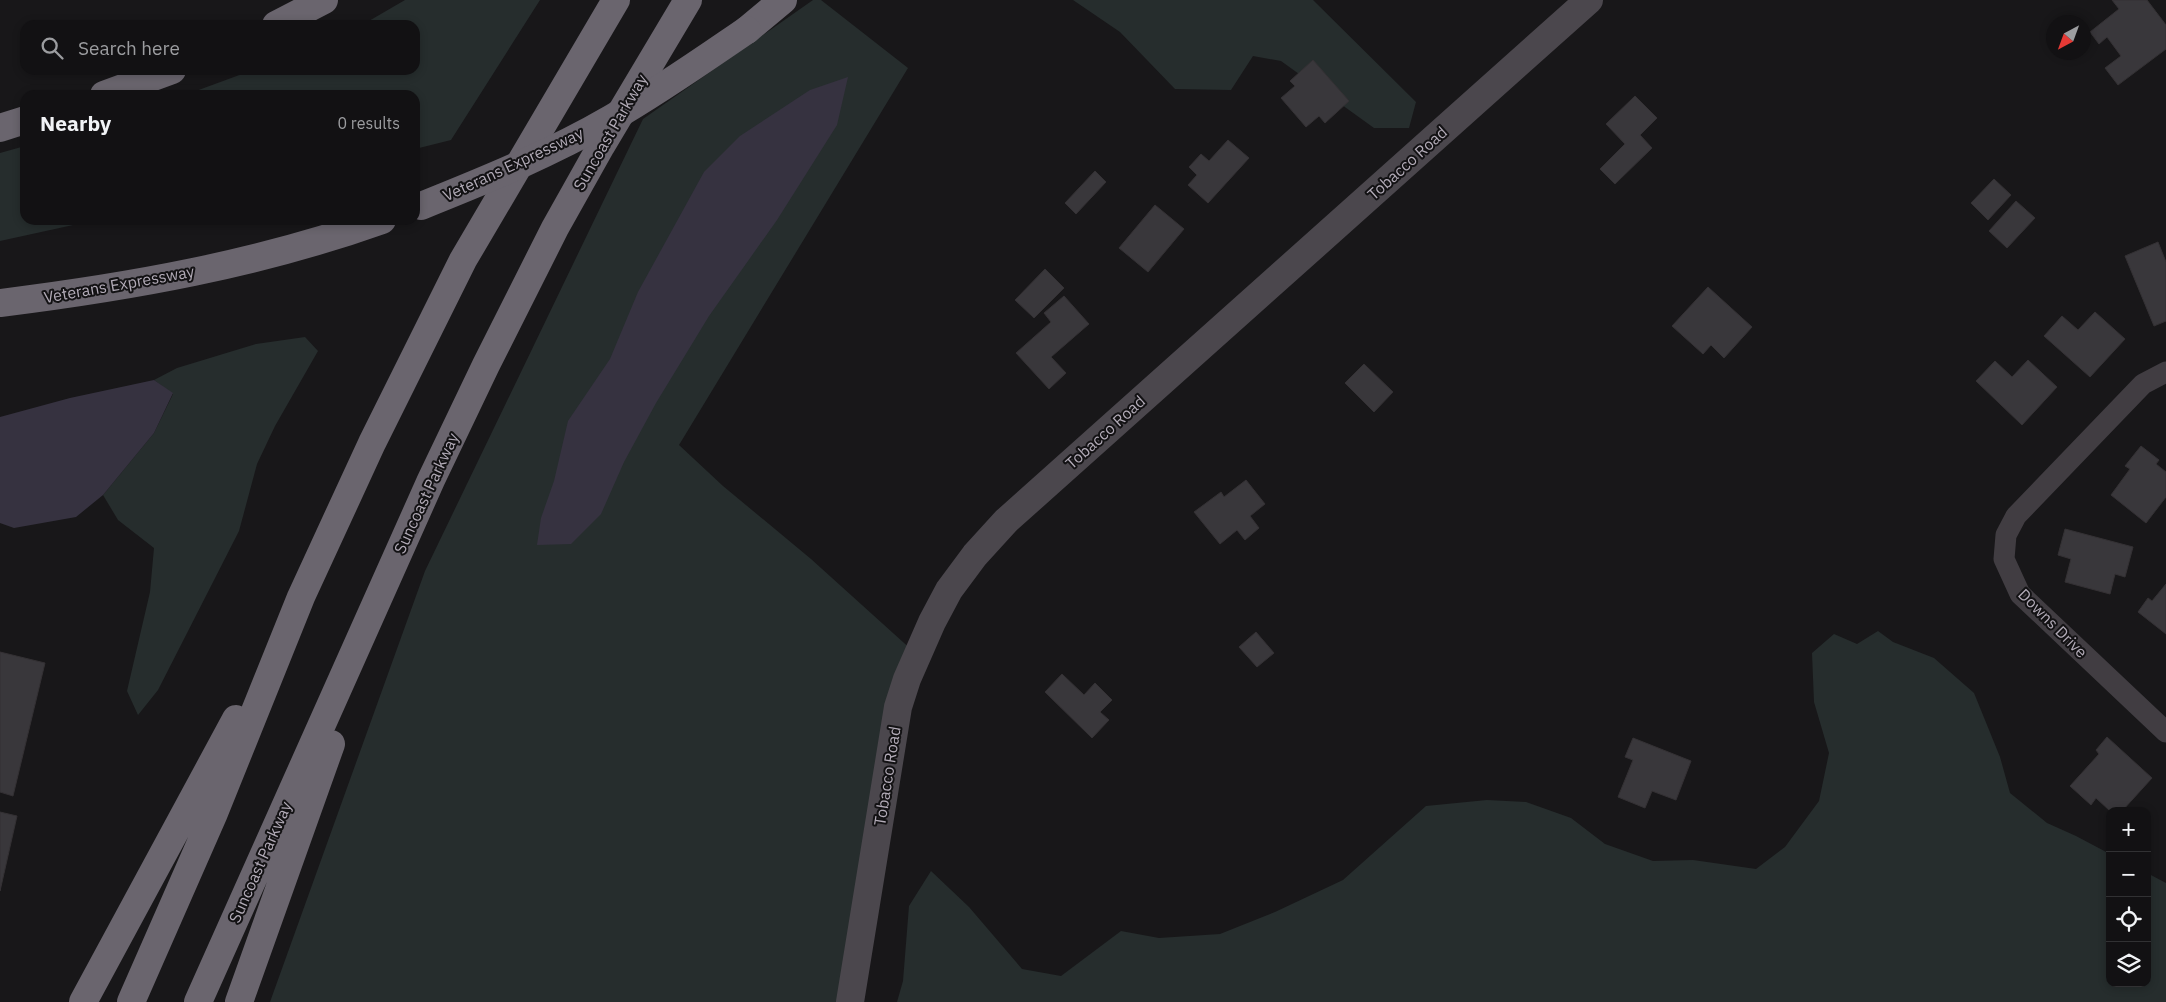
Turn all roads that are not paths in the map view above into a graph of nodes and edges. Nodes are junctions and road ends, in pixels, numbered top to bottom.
1 (324, 0) edge
2 (616, 0) edge
3 (688, 0) edge
4 (784, 0) edge
5 (1589, 0) edge
6 (286, 20) edge
7 (158, 75) edge
8 (118, 90) edge
9 (20, 122) edge
10 (0, 128) edge
11 (420, 206) edge
12 (367, 225) edge
13 (0, 303) edge
14 (2166, 372) edge
15 (384, 584) junction
16 (301, 597) junction
17 (2166, 732) edge
18 (83, 1002) edge
19 (131, 1002) edge
20 (198, 1002) edge
21 (239, 1002) edge
22 (850, 1002) edge

1 - 6 highway
2 - 16 highway
3 - 15 highway, Suncoast Parkway
4 - 11 highway, Veterans Expressway, bridge
5 - 22 street, Tobacco Road
7 - 8 highway
9 - 10 highway
12 - 13 highway, Veterans Expressway
14 - 17 street, Downs Drive
15 - 20 highway, Suncoast Parkway
15 - 21 highway
16 - 18 highway
16 - 19 highway

